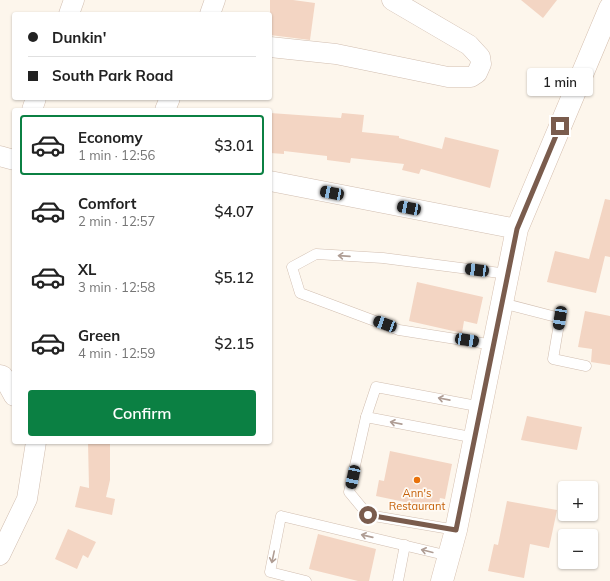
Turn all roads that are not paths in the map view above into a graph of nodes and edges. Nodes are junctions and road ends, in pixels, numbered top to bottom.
1 (74, 0) edge
2 (215, 0) edge
3 (392, 0) edge
4 (610, 8) edge
5 (70, 12) edge
6 (211, 12) edge
7 (272, 47) edge
8 (272, 181) edge
9 (517, 229) junction
10 (508, 274) junction
11 (502, 303) junction
12 (494, 345) junction
13 (586, 366) dead end
14 (0, 375) edge
15 (12, 392) edge
16 (482, 407) junction
17 (366, 417) junction
18 (476, 438) junction
19 (36, 444) edge
20 (456, 530) junction
21 (406, 545) junction
22 (0, 555) edge
23 (449, 556) junction
24 (306, 581) edge
25 (398, 581) edge
26 (442, 581) edge

1 - 5 street
2 - 6 street
3 - 7 street
4 - 9 main road
8 - 9 street
9 - 10 main road
10 - 11 main road
10 -> 12 lane
11 - 12 main road
11 - 13 lane
12 - 16 main road
14 - 15 street
16 -> 17 lane
16 - 18 main road
18 -> 17 lane
17 - 20 lane
18 - 20 main road
19 - 22 street
20 - 23 main road
23 -> 21 lane
21 -> 24 lane
21 - 25 lane
23 - 26 main road

